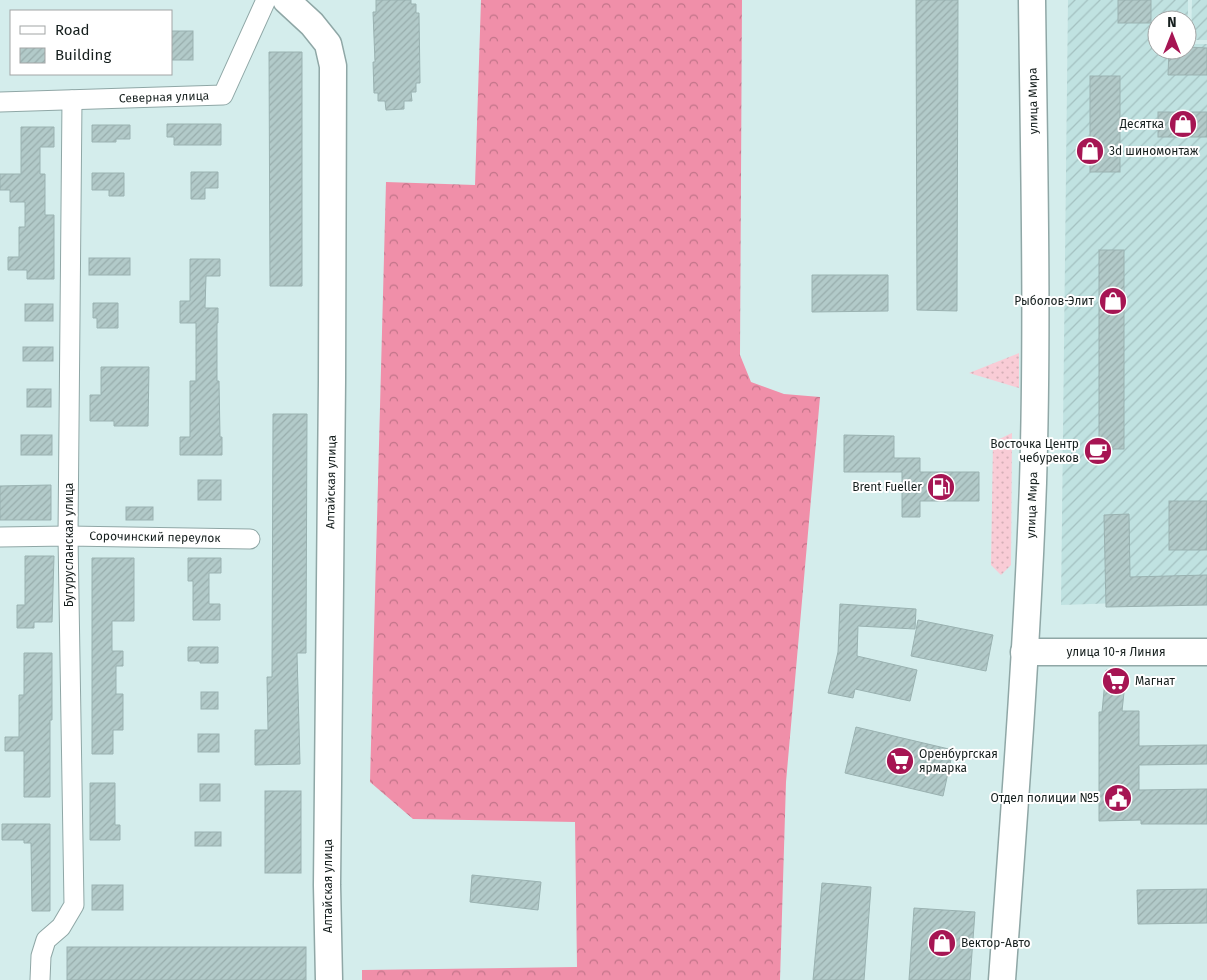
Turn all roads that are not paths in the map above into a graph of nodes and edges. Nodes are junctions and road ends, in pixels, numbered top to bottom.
1 (266, 0) edge
2 (286, 0) edge
3 (1032, 0) edge
4 (72, 100) junction
5 (0, 102) edge
6 (68, 536) junction
7 (0, 537) edge
8 (250, 539) dead end
9 (1024, 652) junction
10 (1207, 652) edge
11 (40, 980) edge
12 (329, 980) edge
13 (1002, 980) edge

1 - 4 street, Северная улица
2 - 12 street, Алтайская улица
3 - 9 street, улица Мира
4 - 5 street, Северная улица
4 - 6 street, Бугурусланская улица
6 - 7 street, Сорочинский переулок
6 - 8 street, Сорочинский переулок
6 - 11 street, Бугурусланская улица
9 - 10 street, улица 10-я Линия
9 - 13 street, улица Мира

